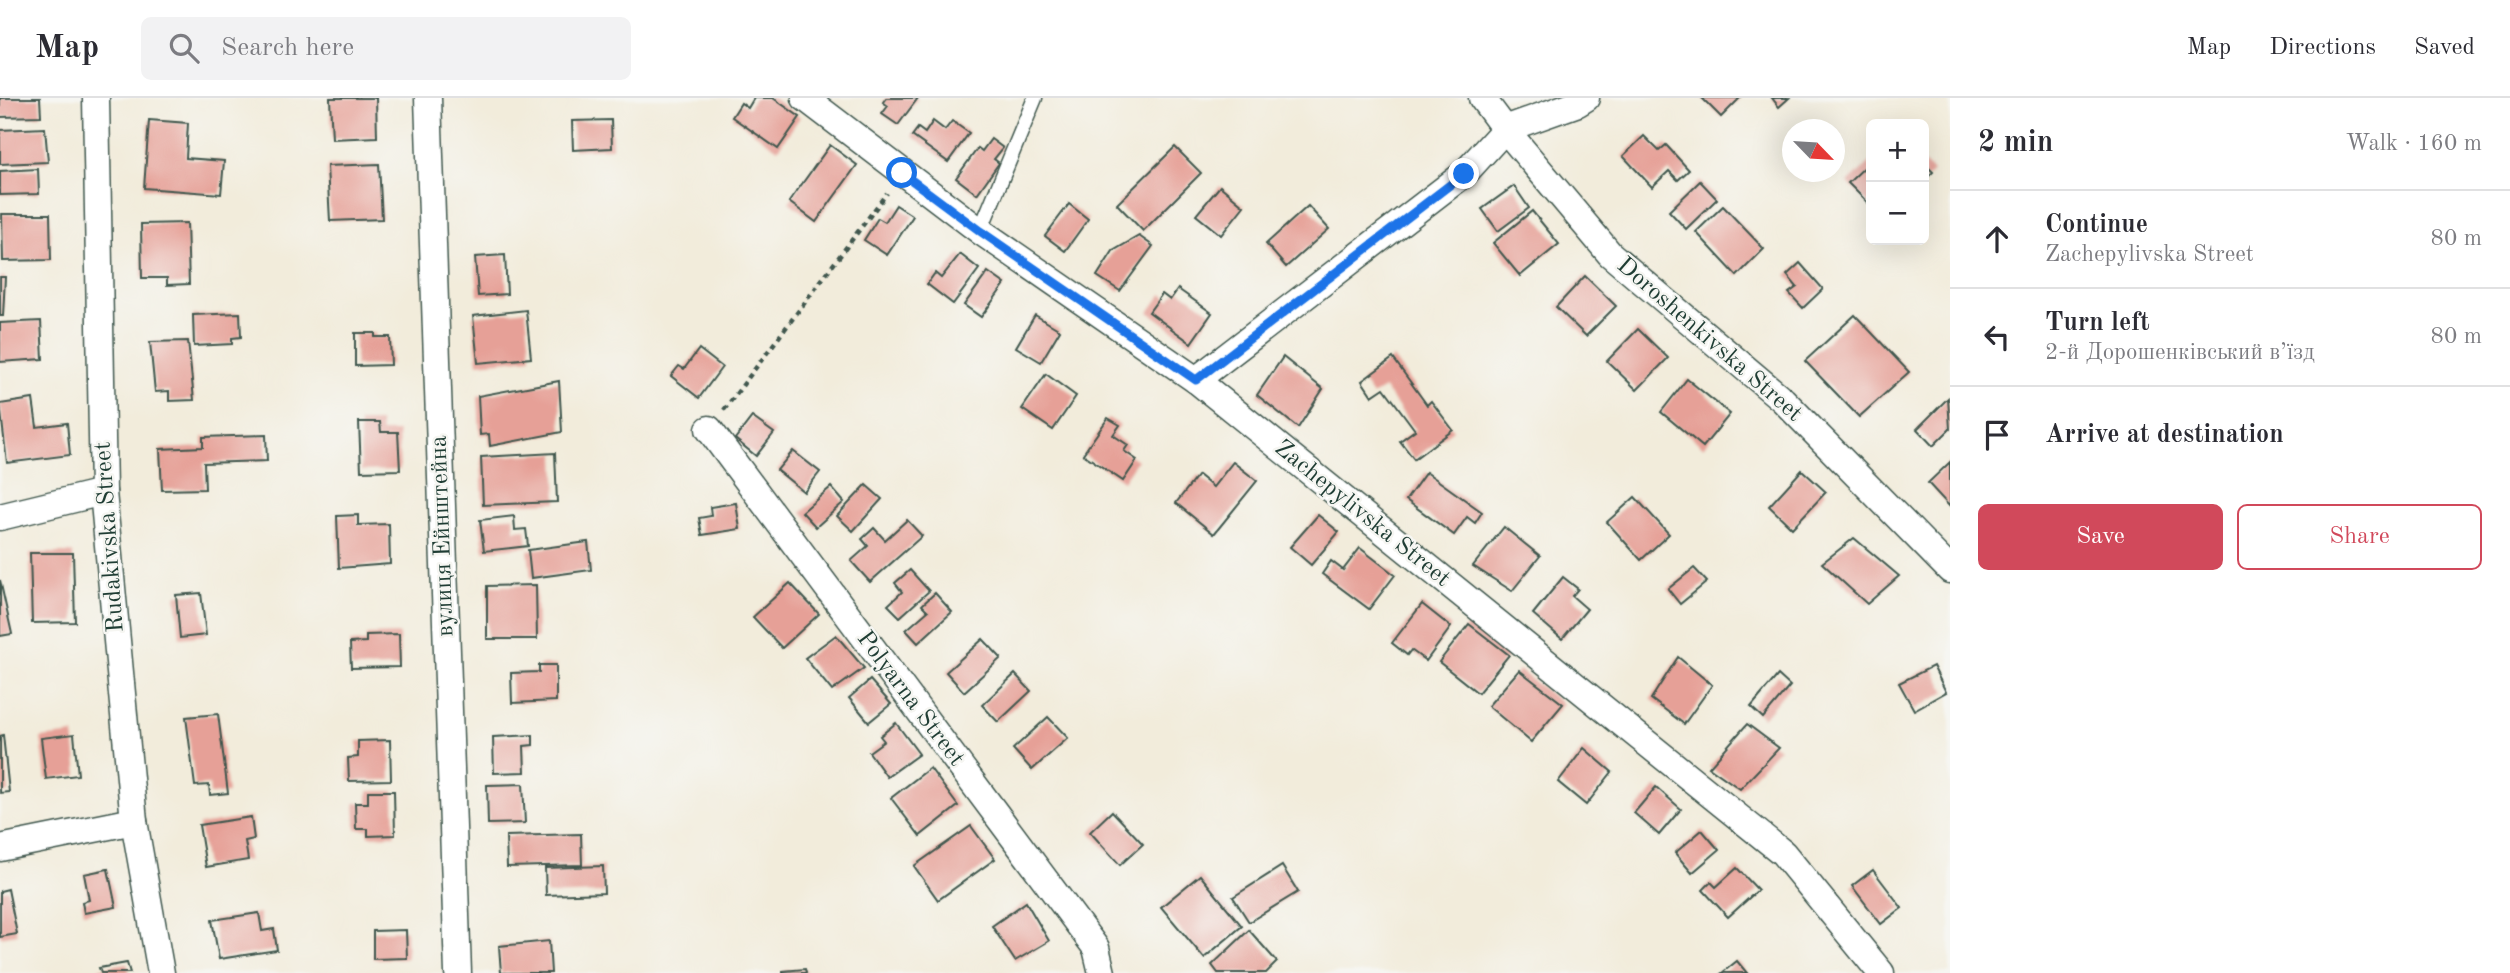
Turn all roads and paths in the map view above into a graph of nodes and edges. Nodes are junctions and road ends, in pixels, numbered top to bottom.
1 (96, 98) edge
2 (428, 98) edge
3 (805, 98) edge
4 (1035, 98) edge
5 (1482, 98) edge
6 (1586, 98) edge
7 (1505, 129) junction
8 (902, 173) junction
9 (980, 231) junction
10 (1196, 380) junction
11 (709, 429) joint
12 (103, 492) junction
13 (0, 517) edge
14 (1950, 570) edge
15 (134, 821) junction
16 (0, 848) edge
17 (161, 973) edge
18 (458, 973) edge
19 (1102, 973) edge
20 (1881, 973) edge

1 - 12 street, Rudakivska Street
2 - 18 street, вулиця Ейнштейна
3 - 8 street, Zachepylivska Street
4 - 9 lane
5 - 7 street, Doroshenkivska Street
6 - 7 street
7 - 10 street
7 - 14 street, Doroshenkivska Street
8 - 9 street, Zachepylivska Street
8 - 11 path
9 - 10 street, Zachepylivska Street
10 - 20 street, Zachepylivska Street
11 - 19 street, Polyarna Street
12 - 13 street
12 - 15 street, Rudakivska Street
15 - 16 street
15 - 17 street, Rudakivska Street

